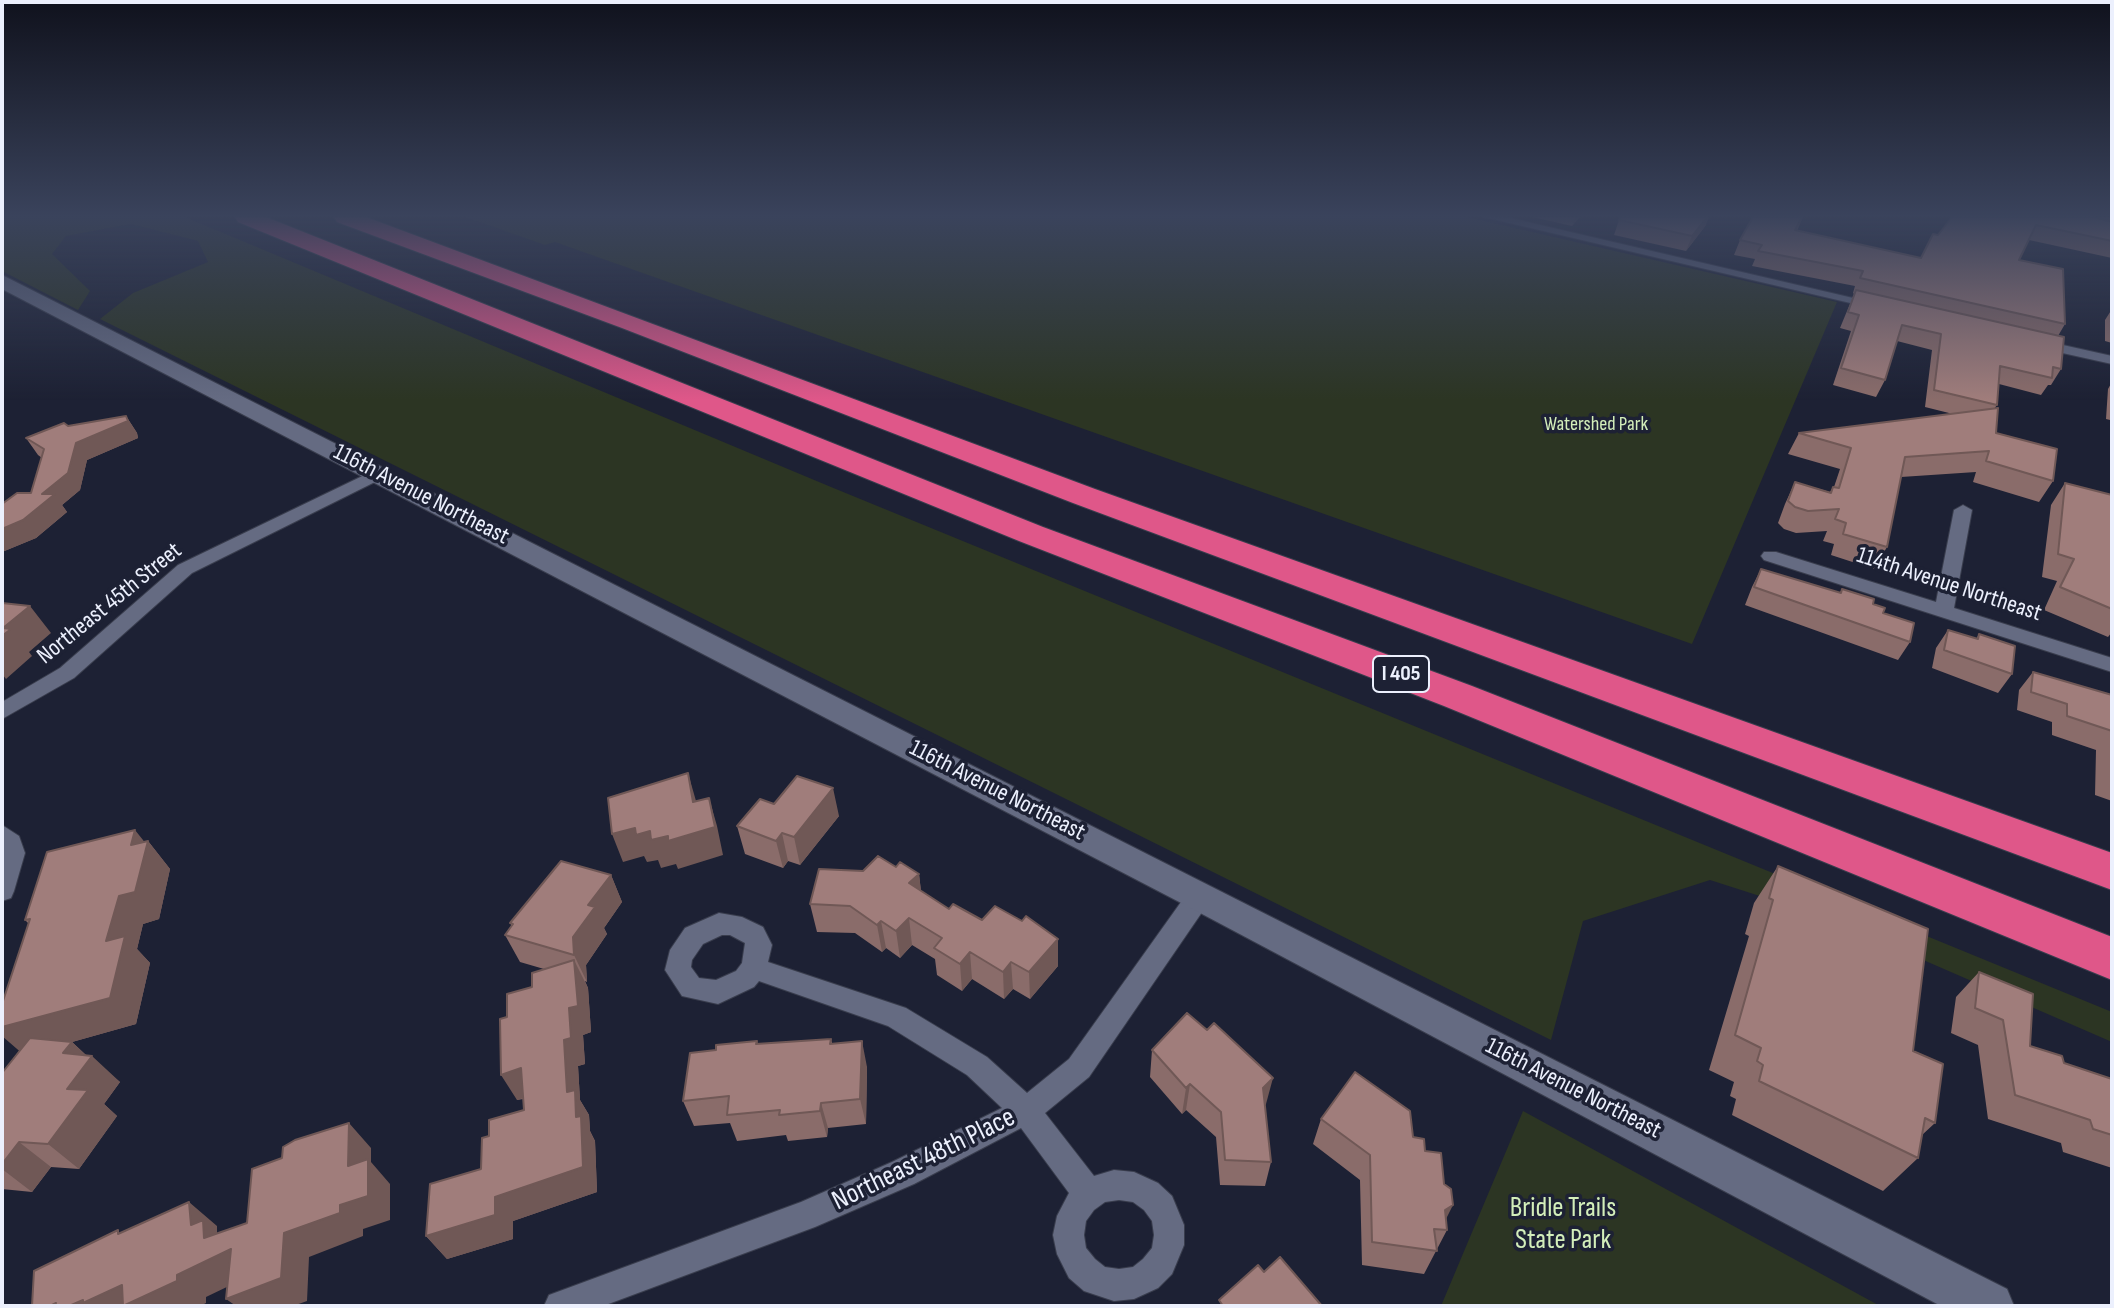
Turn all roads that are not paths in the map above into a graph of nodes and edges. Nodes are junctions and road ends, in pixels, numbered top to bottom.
1 (397, 278) edge
2 (507, 278) edge
3 (1755, 278) edge
4 (2, 281) edge
5 (1893, 310) edge
6 (2021, 340) edge
7 (2112, 360) edge
8 (379, 473) junction
9 (1963, 510) dead end
10 (1770, 556) dead end
11 (1944, 611) junction
12 (2112, 665) edge
13 (2, 712) edge
14 (2, 834) edge
15 (2112, 872) edge
16 (2, 891) edge
17 (1200, 895) junction
18 (2112, 959) edge
19 (754, 968) dead end
20 (1026, 1111) junction
21 (1088, 1193) dead end
22 (560, 1306) edge
23 (1990, 1306) edge

1 - 18 highway, I 405
2 - 15 highway, I 405
3 - 5 street
4 - 8 street, 116th Avenue Northeast
6 - 7 street
8 - 13 street, Northeast 45th Street
8 - 17 street, 116th Avenue Northeast
9 - 11 street
10 - 11 street, 114th Avenue Northeast
11 - 12 street, 114th Avenue Northeast
14 - 16 street
17 - 20 street, Northeast 48th Place
17 - 23 street, 116th Avenue Northeast
19 - 20 street
20 - 21 street
20 - 22 street, Northeast 48th Place

